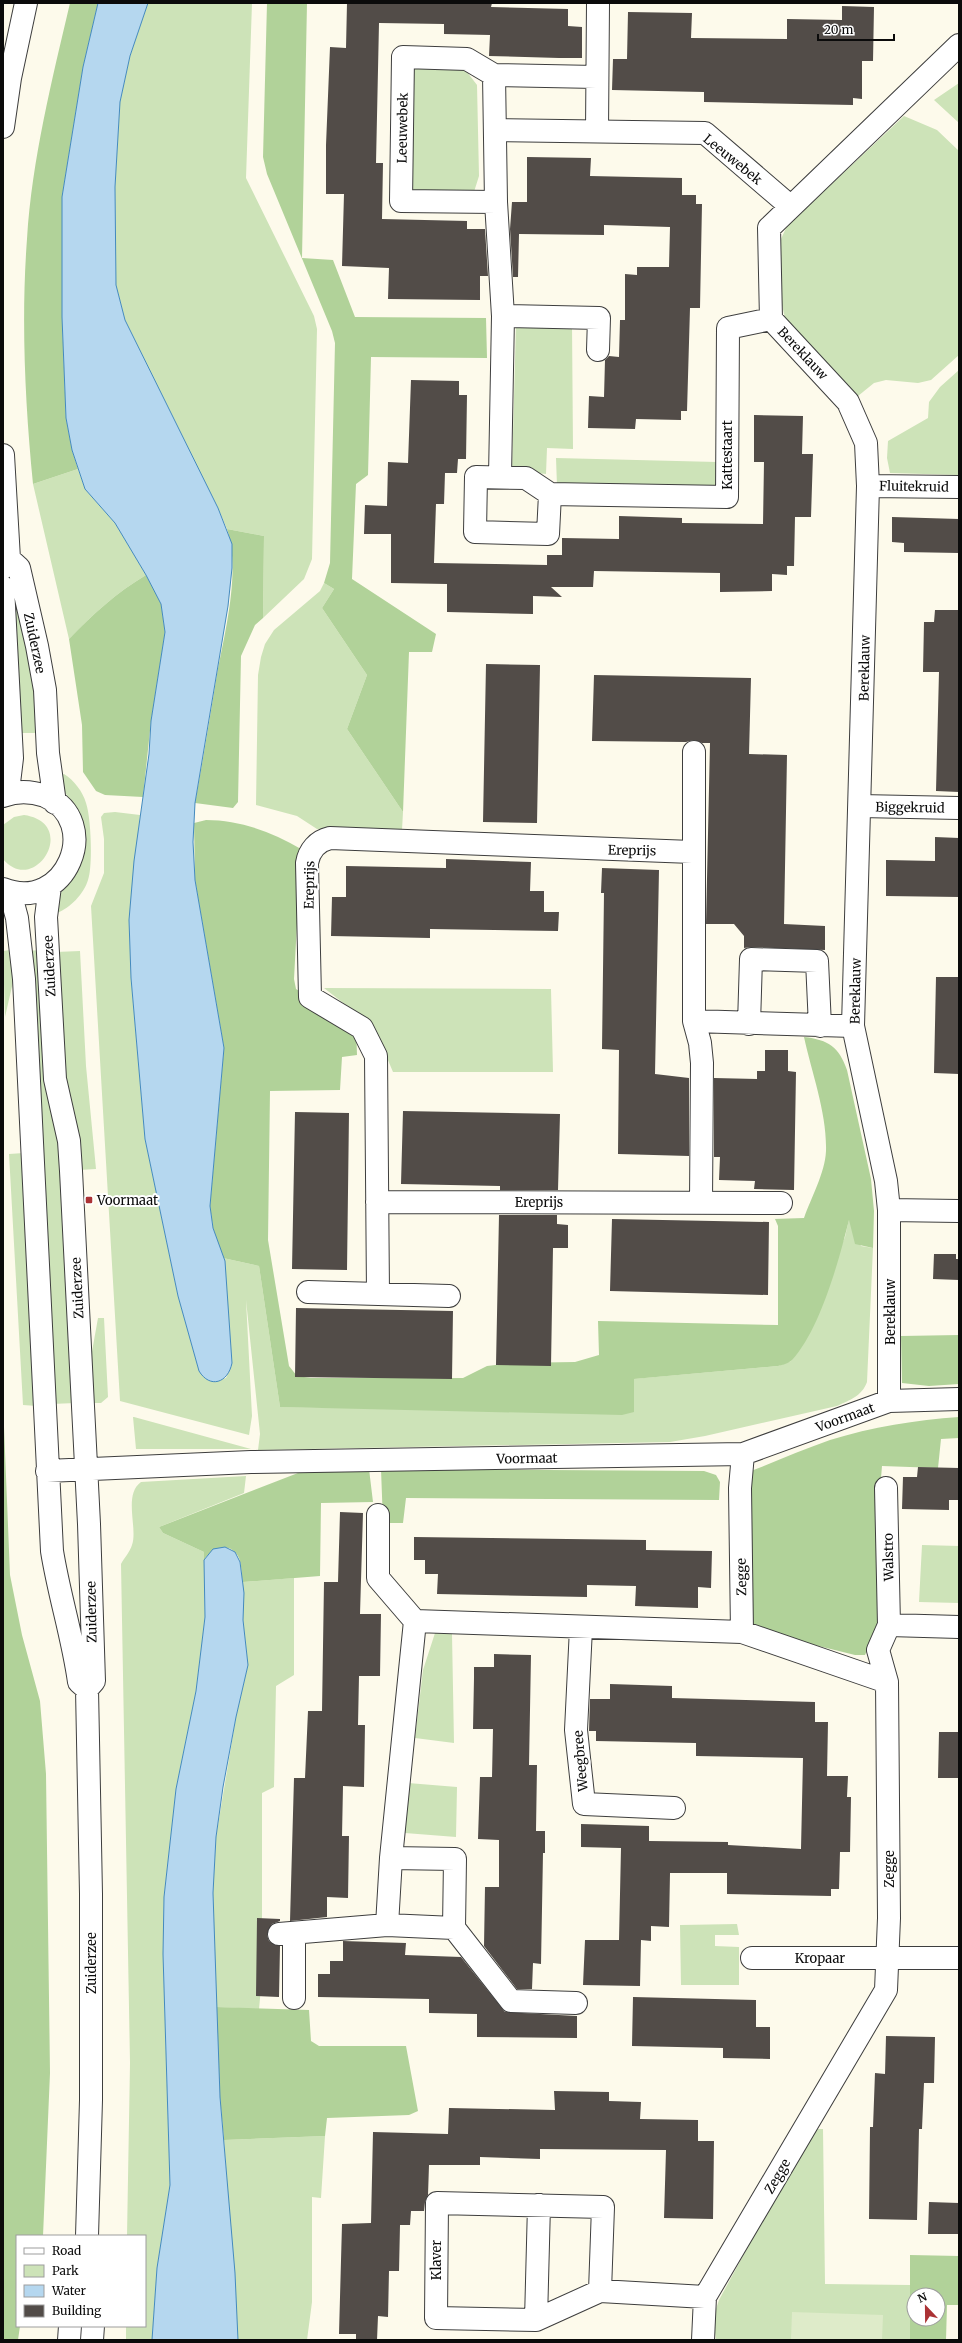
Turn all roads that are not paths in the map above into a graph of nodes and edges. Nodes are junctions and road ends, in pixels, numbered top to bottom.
1 (26, 3) edge
2 (598, 3) edge
3 (959, 45) edge
4 (494, 75) junction
5 (596, 77) junction
6 (3, 127) edge
7 (495, 130) junction
8 (597, 132) junction
9 (496, 202) junction
10 (790, 206) junction
11 (503, 316) junction
12 (771, 319) junction
13 (598, 350) dead end
14 (3, 455) edge
15 (500, 476) junction
16 (868, 486) junction
17 (959, 487) edge
18 (550, 494) junction
19 (6, 564) edge
20 (3, 587) edge
21 (694, 752) dead end
22 (4, 796) edge
23 (55, 803) junction
24 (860, 806) junction
25 (959, 808) edge
26 (692, 852) junction
27 (50, 886) junction
28 (7, 890) edge
29 (694, 1021) junction
30 (749, 1024) junction
31 (820, 1026) junction
32 (853, 1026) junction
33 (377, 1202) junction
34 (701, 1202) junction
35 (781, 1203) dead end
36 (889, 1210) junction
37 (959, 1211) edge
38 (308, 1292) dead end
39 (378, 1294) junction
40 (450, 1296) dead end
41 (959, 1399) edge
42 (889, 1401) junction
43 (743, 1454) junction
44 (86, 1470) junction
45 (47, 1471) junction
46 (886, 1488) dead end
47 (378, 1515) dead end
48 (415, 1621) junction
49 (889, 1625) junction
50 (959, 1627) edge
51 (581, 1628) junction
52 (742, 1632) junction
53 (888, 1682) junction
54 (87, 1689) junction
55 (674, 1808) dead end
56 (391, 1858) junction
57 (387, 1925) junction
58 (454, 1928) junction
59 (888, 1957) junction
60 (752, 1958) dead end
61 (959, 1958) edge
62 (294, 1998) dead end
63 (576, 2003) dead end
64 (539, 2205) junction
65 (87, 2235) edge
66 (600, 2291) junction
67 (705, 2297) junction
68 (536, 2320) junction
69 (70, 2327) edge
70 (92, 2327) edge
71 (69, 2340) edge
72 (92, 2340) edge
73 (703, 2340) edge

1 - 6 street
2 - 5 street
3 - 10 street, Bereklauw
4 - 5 street, Leeuwebek
4 - 7 street
4 - 9 street, Leeuwebek
5 - 8 street
7 - 8 street, Leeuwebek
7 - 9 street
8 - 10 street, Leeuwebek
9 - 11 street
10 - 12 street, Bereklauw
11 - 13 street
11 - 15 street
12 - 16 street, Bereklauw
12 - 18 street, Kattestaart
14 - 19 street, Zuiderzee
15 - 18 street
15 - 18 street
16 - 17 street, Fluitekruid
16 - 24 street, Bereklauw
19 - 23 street, Zuiderzee
20 - 22 street, Zuiderzee
21 - 26 street
22 - 23 street
23 - 27 street
24 - 25 street, Biggekruid
24 - 32 street, Bereklauw
26 - 29 street
26 - 33 street, Ereprijs
27 - 28 street
27 - 44 street, Zuiderzee
28 - 45 street, Zuiderzee
29 - 30 street
29 - 34 street
30 - 31 street
30 - 31 street
31 - 32 street
32 - 36 street, Bereklauw
33 - 34 street, Ereprijs
33 - 39 street, Ereprijs
34 - 35 street, Ereprijs
36 - 37 street
36 - 42 street, Bereklauw
38 - 39 street
39 - 40 street
41 - 42 street, Voormaat
42 - 43 street, Voormaat
43 - 44 street, Voormaat
43 - 52 street, Zegge
44 - 45 street, Voormaat
44 - 54 street, Zuiderzee
45 - 54 street, Zuiderzee
46 - 49 street, Walstro
47 - 48 street
48 - 51 street
48 - 56 street
49 - 50 street
49 - 53 street, Walstro
51 - 52 street
51 - 55 street, Weegbree
52 - 53 street
53 - 59 street, Zegge
54 - 65 street, Zuiderzee
56 - 57 street
56 - 58 street
57 - 58 street
57 - 62 street
58 - 63 street
59 - 60 street, Kropaar
59 - 61 street, Kropaar
59 - 67 street, Zegge
64 - 66 street, Klaver
64 - 68 street
64 - 68 street, Klaver
66 - 67 street, Klaver
66 - 68 street, Klaver
67 - 73 street, Zegge
69 - 71 street
70 - 72 street

